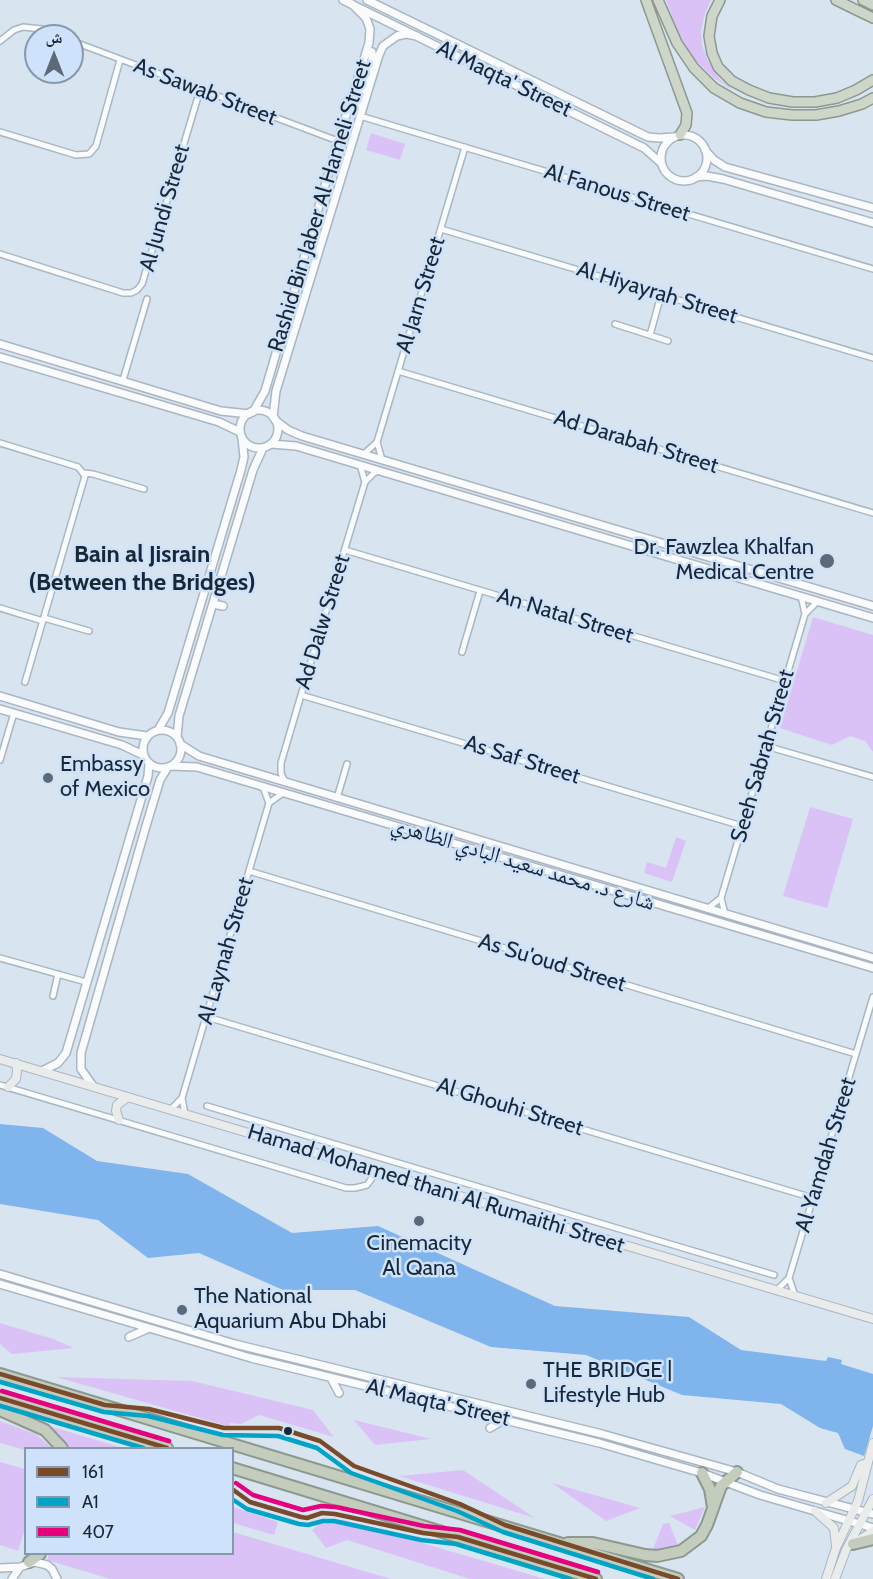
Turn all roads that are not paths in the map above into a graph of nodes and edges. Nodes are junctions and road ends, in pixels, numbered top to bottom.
1 (343, 0) edge
2 (367, 0) edge
3 (646, 0) edge
4 (657, 0) edge
5 (720, 0) edge
6 (836, 0) edge
7 (863, 0) edge
8 (352, 4) junction
9 (873, 5) edge
10 (873, 18) edge
11 (24, 27) edge
12 (417, 36) junction
13 (0, 41) edge
14 (84, 46) edge
15 (367, 51) junction
16 (120, 60) junction
17 (872, 81) edge
18 (200, 90) junction
19 (873, 98) edge
20 (360, 116) junction
21 (0, 132) edge
22 (677, 136) junction
23 (338, 141) junction
24 (465, 147) junction
25 (705, 150) junction
26 (661, 163) junction
27 (696, 177) junction
28 (873, 208) edge
29 (873, 223) edge
30 (441, 229) junction
31 (0, 254) edge
32 (873, 269) edge
33 (661, 295) junction
34 (147, 298) dead end
35 (615, 324) dead end
36 (650, 335) junction
37 (668, 341) dead end
38 (0, 344) edge
39 (0, 357) edge
40 (873, 358) edge
41 (398, 371) junction
42 (123, 380) junction
43 (251, 413) junction
44 (274, 419) junction
45 (241, 435) junction
46 (377, 442) junction
47 (0, 443) edge
48 (271, 444) junction
49 (263, 448) junction
50 (364, 454) junction
51 (382, 460) junction
52 (360, 465) junction
53 (379, 471) junction
54 (84, 473) junction
55 (435, 476) junction
56 (365, 482) junction
57 (432, 487) junction
58 (144, 489) dead end
59 (873, 513) edge
60 (345, 550) junction
61 (480, 591) junction
62 (801, 596) junction
63 (818, 601) junction
64 (213, 603) junction
65 (223, 606) dead end
66 (873, 606) edge
67 (0, 608) edge
68 (805, 614) junction
69 (873, 618) edge
70 (44, 619) junction
71 (89, 631) dead end
72 (462, 652) dead end
73 (785, 681) junction
74 (25, 682) dead end
75 (301, 695) junction
76 (0, 696) edge
77 (0, 709) edge
78 (14, 713) junction
79 (158, 730) junction
80 (147, 736) junction
81 (179, 740) junction
82 (766, 746) junction
83 (143, 755) junction
84 (0, 760) edge
85 (281, 763) junction
86 (149, 764) junction
87 (347, 764) dead end
88 (169, 766) junction
89 (267, 777) junction
90 (873, 777) edge
91 (285, 782) junction
92 (263, 787) junction
93 (283, 793) junction
94 (337, 798) junction
95 (269, 803) junction
96 (354, 803) junction
97 (351, 813) junction
98 (742, 826) junction
99 (249, 871) junction
100 (721, 898) junction
101 (707, 909) junction
102 (725, 914) junction
103 (851, 952) junction
104 (0, 957) edge
105 (873, 958) edge
106 (847, 961) junction
107 (873, 969) edge
108 (58, 974) junction
109 (86, 982) junction
110 (53, 996) dead end
111 (873, 997) edge
112 (207, 1017) junction
113 (856, 1054) junction
114 (0, 1059) edge
115 (16, 1064) junction
116 (42, 1071) junction
117 (4, 1086) edge
118 (93, 1086) junction
119 (128, 1097) junction
120 (182, 1098) junction
121 (207, 1106) dead end
122 (170, 1110) junction
123 (185, 1114) junction
124 (242, 1116) junction
125 (119, 1120) junction
126 (237, 1130) junction
127 (372, 1170) junction
128 (443, 1177) junction
129 (439, 1190) junction
130 (813, 1198) junction
131 (748, 1268) junction
132 (0, 1274) edge
133 (774, 1275) dead end
134 (789, 1278) junction
135 (747, 1282) junction
136 (0, 1284) edge
137 (776, 1291) junction
138 (795, 1297) junction
139 (873, 1319) edge
140 (147, 1329) junction
141 (129, 1337) dead end
142 (329, 1368) junction
143 (0, 1374) edge
144 (329, 1377) junction
145 (339, 1393) dead end
146 (0, 1398) edge
147 (0, 1410) edge
148 (505, 1419) junction
149 (490, 1428) dead end
150 (873, 1443) edge
151 (60, 1447) edge
152 (160, 1447) edge
153 (867, 1463) junction
154 (234, 1469) edge
155 (737, 1472) junction
156 (702, 1473) junction
157 (725, 1481) junction
158 (873, 1498) edge
159 (826, 1503) junction
160 (713, 1507) junction
161 (855, 1509) junction
162 (815, 1511) junction
163 (869, 1513) edge
164 (849, 1521) junction
165 (859, 1525) junction
166 (873, 1530) edge
167 (873, 1539) edge
168 (562, 1544) junction
169 (849, 1547) junction
170 (837, 1548) junction
171 (39, 1555) edge
172 (24, 1565) junction
173 (0, 1568) edge
174 (12, 1579) edge
175 (57, 1579) edge
176 (596, 1579) edge
177 (678, 1579) edge
178 (826, 1579) edge
179 (835, 1579) edge

1 - 8 street, Al Maqta' Street
2 - 22 street, Al Maqta' Street
3 - 22 highway
4 - 19 highway
5 - 17 highway
6 - 10 highway
7 - 9 highway
8 - 12 street, Al Maqta' Street
8 - 15 street, Rashid Bin Jaber Al Hameli Street
11 - 13 street
12 - 20 street, Rashid Bin Jaber Al Hameli Street
12 - 26 street, Al Maqta' Street
14 - 16 street, As Sawab Street
15 - 20 street
15 - 23 street, Rashid Bin Jaber Al Hameli Street
16 - 18 street, As Sawab Street
16 - 21 street
18 - 23 street, As Sawab Street
18 - 31 street, Al Jundi Street
20 - 24 street, Al Fanous Street
20 - 44 street, Rashid Bin Jaber Al Hameli Street
22 - 25 street
22 - 26 street
23 - 43 street, Rashid Bin Jaber Al Hameli Street
24 - 30 street, Al Jarn Street
24 - 32 street, Al Fanous Street
25 - 27 street
25 - 28 street
26 - 27 street
27 - 29 street
30 - 33 street, Al Hiyayrah Street
30 - 41 street, Al Jarn Street
33 - 36 street
33 - 40 street, Al Hiyayrah Street
34 - 42 street
35 - 36 street
36 - 37 street
38 - 42 street
39 - 45 street
41 - 46 street, Al Jarn Street
41 - 59 street, Ad Darabah Street
42 - 43 street
43 - 44 street
43 - 45 street
44 - 48 street
44 - 50 street
45 - 49 street
45 - 79 street
46 - 50 street
46 - 51 street
47 - 54 street
48 - 49 street
48 - 52 street
49 - 64 street
50 - 51 street
51 - 55 street
52 - 53 street
52 - 56 street
53 - 56 street
53 - 57 street
54 - 58 street
54 - 70 street
55 - 57 street
55 - 66 street
56 - 60 street, Ad Dalw Street
57 - 62 street
60 - 61 street, An Natal Street
60 - 75 street, Ad Dalw Street
61 - 72 street
61 - 73 street, An Natal Street
62 - 63 street
62 - 68 street, Seeh Sabrah Street
63 - 68 street, Seeh Sabrah Street
63 - 69 street
64 - 65 street
64 - 81 street
67 - 70 street
68 - 73 street, Seeh Sabrah Street
70 - 71 street
70 - 74 street
73 - 82 street, Seeh Sabrah Street
75 - 85 street, Ad Dalw Street
75 - 98 street, As Saf Street
76 - 80 street
77 - 78 street
78 - 83 street
78 - 84 street
79 - 80 street
79 - 81 street
80 - 83 street
81 - 88 street
81 - 89 street, شارع د. محمد سعيد البادي الظاهري
82 - 90 street
82 - 98 street, Seeh Sabrah Street
83 - 86 street
85 - 89 street, Ad Dalw Street
85 - 91 street, Ad Dalw Street
86 - 88 street
86 - 109 street
87 - 94 street
88 - 92 street, شارع د. محمد سعيد البادي الظاهري
88 - 118 street
89 - 91 street, شارع د. محمد سعيد البادي الظاهري
91 - 94 street, شارع د. محمد سعيد البادي الظاهري
92 - 93 street, شارع د. محمد سعيد البادي الظاهري
92 - 95 street
93 - 95 street
93 - 97 street, شارع د. محمد سعيد البادي الظاهري
94 - 96 street, شارع د. محمد سعيد البادي الظاهري
95 - 99 street, Al Laynah Street
96 - 97 street
96 - 101 street, شارع د. محمد سعيد البادي الظاهري
97 - 106 street, شارع د. محمد سعيد البادي الظاهري
98 - 100 street, Seeh Sabrah Street
99 - 112 street, Al Laynah Street
99 - 113 street, As Su'oud Street
100 - 101 street
100 - 102 street
101 - 102 street, شارع د. محمد سعيد البادي الظاهري
102 - 103 street, شارع د. محمد سعيد البادي الظاهري
103 - 105 street, شارع د. محمد سعيد البادي الظاهري
103 - 106 street
104 - 108 street
106 - 107 street, شارع د. محمد سعيد البادي الظاهري
108 - 109 street
108 - 110 street
109 - 116 street
111 - 113 street, Al Yamdah Street
112 - 120 street, Al Laynah Street
112 - 130 street, Al Ghouhi Street
113 - 130 street, Al Yamdah Street
114 - 115 main road, Hamad Mohamed thani Al Rumaithi Street
115 - 116 main road, Hamad Mohamed thani Al Rumaithi Street
115 - 117 main road
116 - 118 main road, Hamad Mohamed thani Al Rumaithi Street
117 - 125 street
118 - 119 main road, Hamad Mohamed thani Al Rumaithi Street
119 - 122 main road, Hamad Mohamed thani Al Rumaithi Street
119 - 125 main road
120 - 122 street, Al Laynah Street
120 - 123 street, Al Laynah Street
121 - 124 street
122 - 123 main road, Hamad Mohamed thani Al Rumaithi Street
123 - 126 main road, Hamad Mohamed thani Al Rumaithi Street
124 - 126 street
124 - 128 street
125 - 127 street
126 - 127 main road, Hamad Mohamed thani Al Rumaithi Street
127 - 129 main road, Hamad Mohamed thani Al Rumaithi Street
128 - 129 street
128 - 131 street
129 - 135 main road, Hamad Mohamed thani Al Rumaithi Street
130 - 134 street, Al Yamdah Street
131 - 133 street
131 - 135 street
132 - 142 street, Al Maqta' Street
134 - 137 street, Al Yamdah Street
134 - 138 street
135 - 137 main road, Hamad Mohamed thani Al Rumaithi Street
136 - 140 street, Al Maqta' Street
137 - 138 main road, Hamad Mohamed thani Al Rumaithi Street
138 - 139 main road, Hamad Mohamed thani Al Rumaithi Street
140 - 141 street
140 - 144 street, Al Maqta' Street
142 - 144 street
142 - 155 street, Al Maqta' Street
143 - 168 highway
144 - 145 street
144 - 148 street, Al Maqta' Street
146 - 152 highway
147 - 151 highway
148 - 149 street
148 - 156 street, Al Maqta' Street
150 - 153 main road
153 - 159 main road
153 - 161 main road
154 - 176 highway
155 - 157 highway
155 - 159 street, Al Maqta' Street
156 - 157 street, Al Maqta' Street
156 - 160 highway
157 - 160 highway
157 - 162 street, Al Maqta' Street
158 - 163 main road
159 - 161 street, Al Maqta' Street
160 - 168 highway
161 - 163 street, Al Maqta' Street
161 - 164 main road
162 - 164 street, Al Maqta' Street
162 - 170 main road
163 - 165 main road
164 - 165 street, Al Maqta' Street
164 - 170 main road
165 - 166 street, Al Maqta' Street
165 - 169 main road
166 - 169 main road
167 - 169 highway
168 - 177 highway
169 - 179 main road
170 - 178 main road
171 - 172 highway
172 - 173 street
172 - 174 street
172 - 175 street

